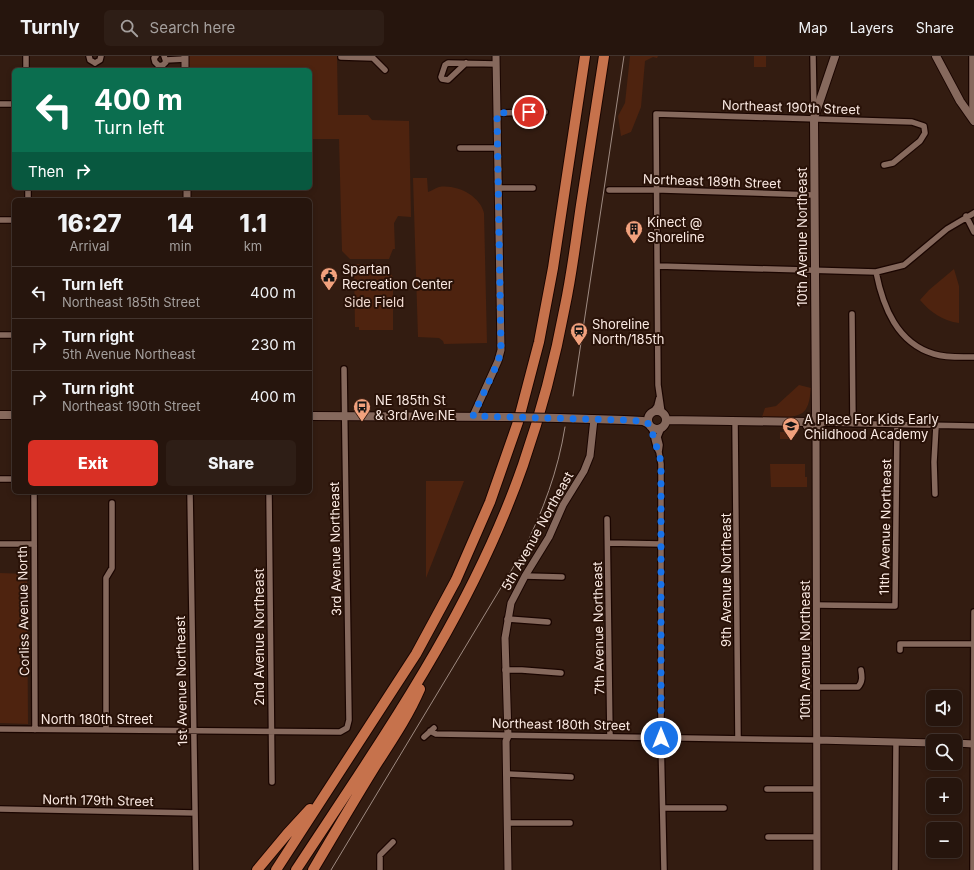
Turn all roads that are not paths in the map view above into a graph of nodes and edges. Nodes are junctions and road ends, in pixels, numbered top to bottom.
1 (26, 56) edge
2 (89, 56) edge
3 (101, 56) edge
4 (156, 56) edge
5 (586, 56) edge
6 (604, 56) edge
7 (813, 56) edge
8 (834, 56) edge
9 (936, 56) edge
10 (972, 56) edge
11 (341, 57) edge
12 (165, 58) edge
13 (185, 58) edge
14 (496, 60) edge
15 (95, 63) junction
16 (466, 63) dead end
17 (26, 68) edge
18 (95, 68) edge
19 (385, 70) dead end
20 (0, 104) edge
21 (12, 104) edge
22 (545, 112) dead end
23 (497, 113) junction
24 (814, 118) junction
25 (973, 120) edge
26 (460, 148) dead end
27 (498, 148) junction
28 (884, 165) dead end
29 (498, 188) junction
30 (533, 188) dead end
31 (609, 190) dead end
32 (656, 190) junction
33 (814, 195) junction
34 (974, 213) edge
35 (966, 216) junction
36 (0, 220) edge
37 (12, 220) edge
38 (974, 232) edge
39 (658, 266) junction
40 (814, 271) junction
41 (876, 272) junction
42 (852, 314) dead end
43 (0, 335) edge
44 (12, 335) edge
45 (974, 357) edge
46 (344, 370) dead end
47 (659, 396) junction
48 (651, 414) junction
49 (0, 415) edge
50 (12, 415) edge
51 (312, 416) edge
52 (344, 416) junction
53 (473, 416) junction
54 (594, 419) junction
55 (624, 420) junction
56 (663, 420) junction
57 (735, 421) junction
58 (817, 424) junction
59 (852, 424) junction
60 (650, 425) junction
61 (897, 425) junction
62 (936, 426) junction
63 (974, 426) edge
64 (659, 452) junction
65 (0, 479) edge
66 (12, 479) edge
67 (34, 494) edge
68 (190, 494) edge
69 (269, 494) edge
70 (935, 494) dead end
71 (112, 503) dead end
72 (607, 519) dead end
73 (608, 543) junction
74 (0, 544) edge
75 (33, 544) junction
76 (661, 544) junction
77 (525, 576) junction
78 (562, 577) dead end
79 (816, 605) junction
80 (974, 612) edge
81 (507, 619) junction
82 (548, 622) dead end
83 (974, 644) edge
84 (900, 647) dead end
85 (433, 658) junction
86 (505, 670) junction
87 (861, 670) dead end
88 (561, 673) dead end
89 (817, 688) junction
90 (0, 729) edge
91 (35, 730) junction
92 (106, 730) junction
93 (194, 731) junction
94 (271, 732) junction
95 (508, 736) junction
96 (424, 737) dead end
97 (610, 737) junction
98 (661, 738) junction
99 (738, 739) junction
100 (817, 740) junction
101 (896, 742) junction
102 (926, 743) edge
103 (962, 743) edge
104 (974, 744) edge
105 (506, 774) junction
106 (572, 777) dead end
107 (272, 782) dead end
108 (767, 789) dead end
109 (817, 789) junction
110 (327, 792) junction
111 (663, 808) junction
112 (724, 808) dead end
113 (0, 809) edge
114 (195, 813) junction
115 (507, 823) junction
116 (570, 823) dead end
117 (768, 837) dead end
118 (817, 837) junction
119 (393, 842) dead end
120 (196, 870) edge
121 (257, 870) edge
122 (276, 870) edge
123 (296, 870) edge
124 (312, 870) edge
125 (380, 870) edge
126 (508, 870) edge
127 (664, 870) edge
128 (817, 870) edge
129 (895, 870) edge
130 (973, 870) edge

1 - 17 street
2 - 15 street
3 - 15 street
4 - 12 street
5 - 110 highway
6 - 85 highway
7 - 24 street, 10th Avenue Northeast
8 - 24 main road
9 - 25 main road
10 - 25 street
11 - 19 street
12 - 13 street
14 - 16 street
14 - 23 street
15 - 18 street
20 - 21 street
22 - 23 street
23 - 27 street
24 - 28 street, Northeast 190th Street
24 - 32 street, Northeast 190th Street
24 - 33 main road, 10th Avenue Northeast
26 - 27 street
27 - 29 street
29 - 30 street
29 - 53 street
31 - 32 street, Northeast 189th Street
32 - 33 street, Northeast 189th Street
32 - 39 street
33 - 40 main road, 10th Avenue Northeast
34 - 35 street
35 - 38 street
35 - 41 street
36 - 37 street
39 - 40 street
39 - 47 street
40 - 41 street
40 - 58 main road, 10th Avenue Northeast
41 - 45 street
42 - 59 street
43 - 44 street
46 - 52 street, 3rd Avenue Northeast
47 - 48 street
47 - 56 street
48 - 55 main road
48 - 56 main road
48 - 60 main road
49 - 50 main road
51 - 52 main road
52 - 53 main road
52 - 94 street, 3rd Avenue Northeast
53 - 54 main road, bridge
54 - 55 main road
54 - 77 street, 5th Avenue Northeast
55 - 60 main road
56 - 57 main road
56 - 60 main road
56 - 64 street
57 - 58 main road
57 - 99 street, 9th Avenue Northeast
58 - 59 street
58 - 79 street, 10th Avenue Northeast
59 - 61 street
60 - 64 street
61 - 62 street
61 - 79 street, 11th Avenue Northeast
62 - 63 street
62 - 70 street
64 - 76 street
65 - 66 street
67 - 75 street, Corliss Avenue North
68 - 93 street, 1st Avenue Northeast
69 - 94 street, 2nd Avenue Northeast
71 - 92 street
72 - 73 street, 7th Avenue Northeast
73 - 76 street
73 - 97 street, 7th Avenue Northeast
74 - 75 street
75 - 91 street, Corliss Avenue North
76 - 98 street
77 - 78 street
77 - 81 street, 5th Avenue Northeast
79 - 89 street, 10th Avenue Northeast
80 - 83 street
81 - 82 street
81 - 86 street, 5th Avenue Northeast
83 - 84 street
83 - 104 street
85 - 123 highway
85 - 124 highway
86 - 88 street
86 - 95 street, 5th Avenue Northeast
87 - 89 street
89 - 100 street, 10th Avenue Northeast
90 - 91 street, North 180th Street
91 - 92 street, North 180th Street
92 - 93 street, North 180th Street
93 - 94 street
93 - 114 street, 1st Avenue Northeast
94 - 107 street, 2nd Avenue Northeast
95 - 96 street, Northeast 180th Street
95 - 97 street, Northeast 180th Street
95 - 105 street, 5th Avenue Northeast
97 - 98 street, Northeast 180th Street
98 - 99 street, Northeast 180th Street
98 - 111 street
99 - 100 street, Northeast 180th Street
100 - 101 street, Northeast 180th Street
100 - 109 street, 10th Avenue Northeast
101 - 102 street, Northeast 180th Street
101 - 129 street
103 - 104 street
104 - 130 street
105 - 106 street
105 - 115 street, 5th Avenue Northeast
108 - 109 street
109 - 118 street, 10th Avenue Northeast
110 - 121 highway
110 - 122 highway
111 - 112 street
111 - 127 street
113 - 114 street, North 179th Street
114 - 120 street, 1st Avenue Northeast
115 - 116 street
115 - 126 street, 5th Avenue Northeast
117 - 118 street
118 - 128 street, 10th Avenue Northeast
119 - 125 street

